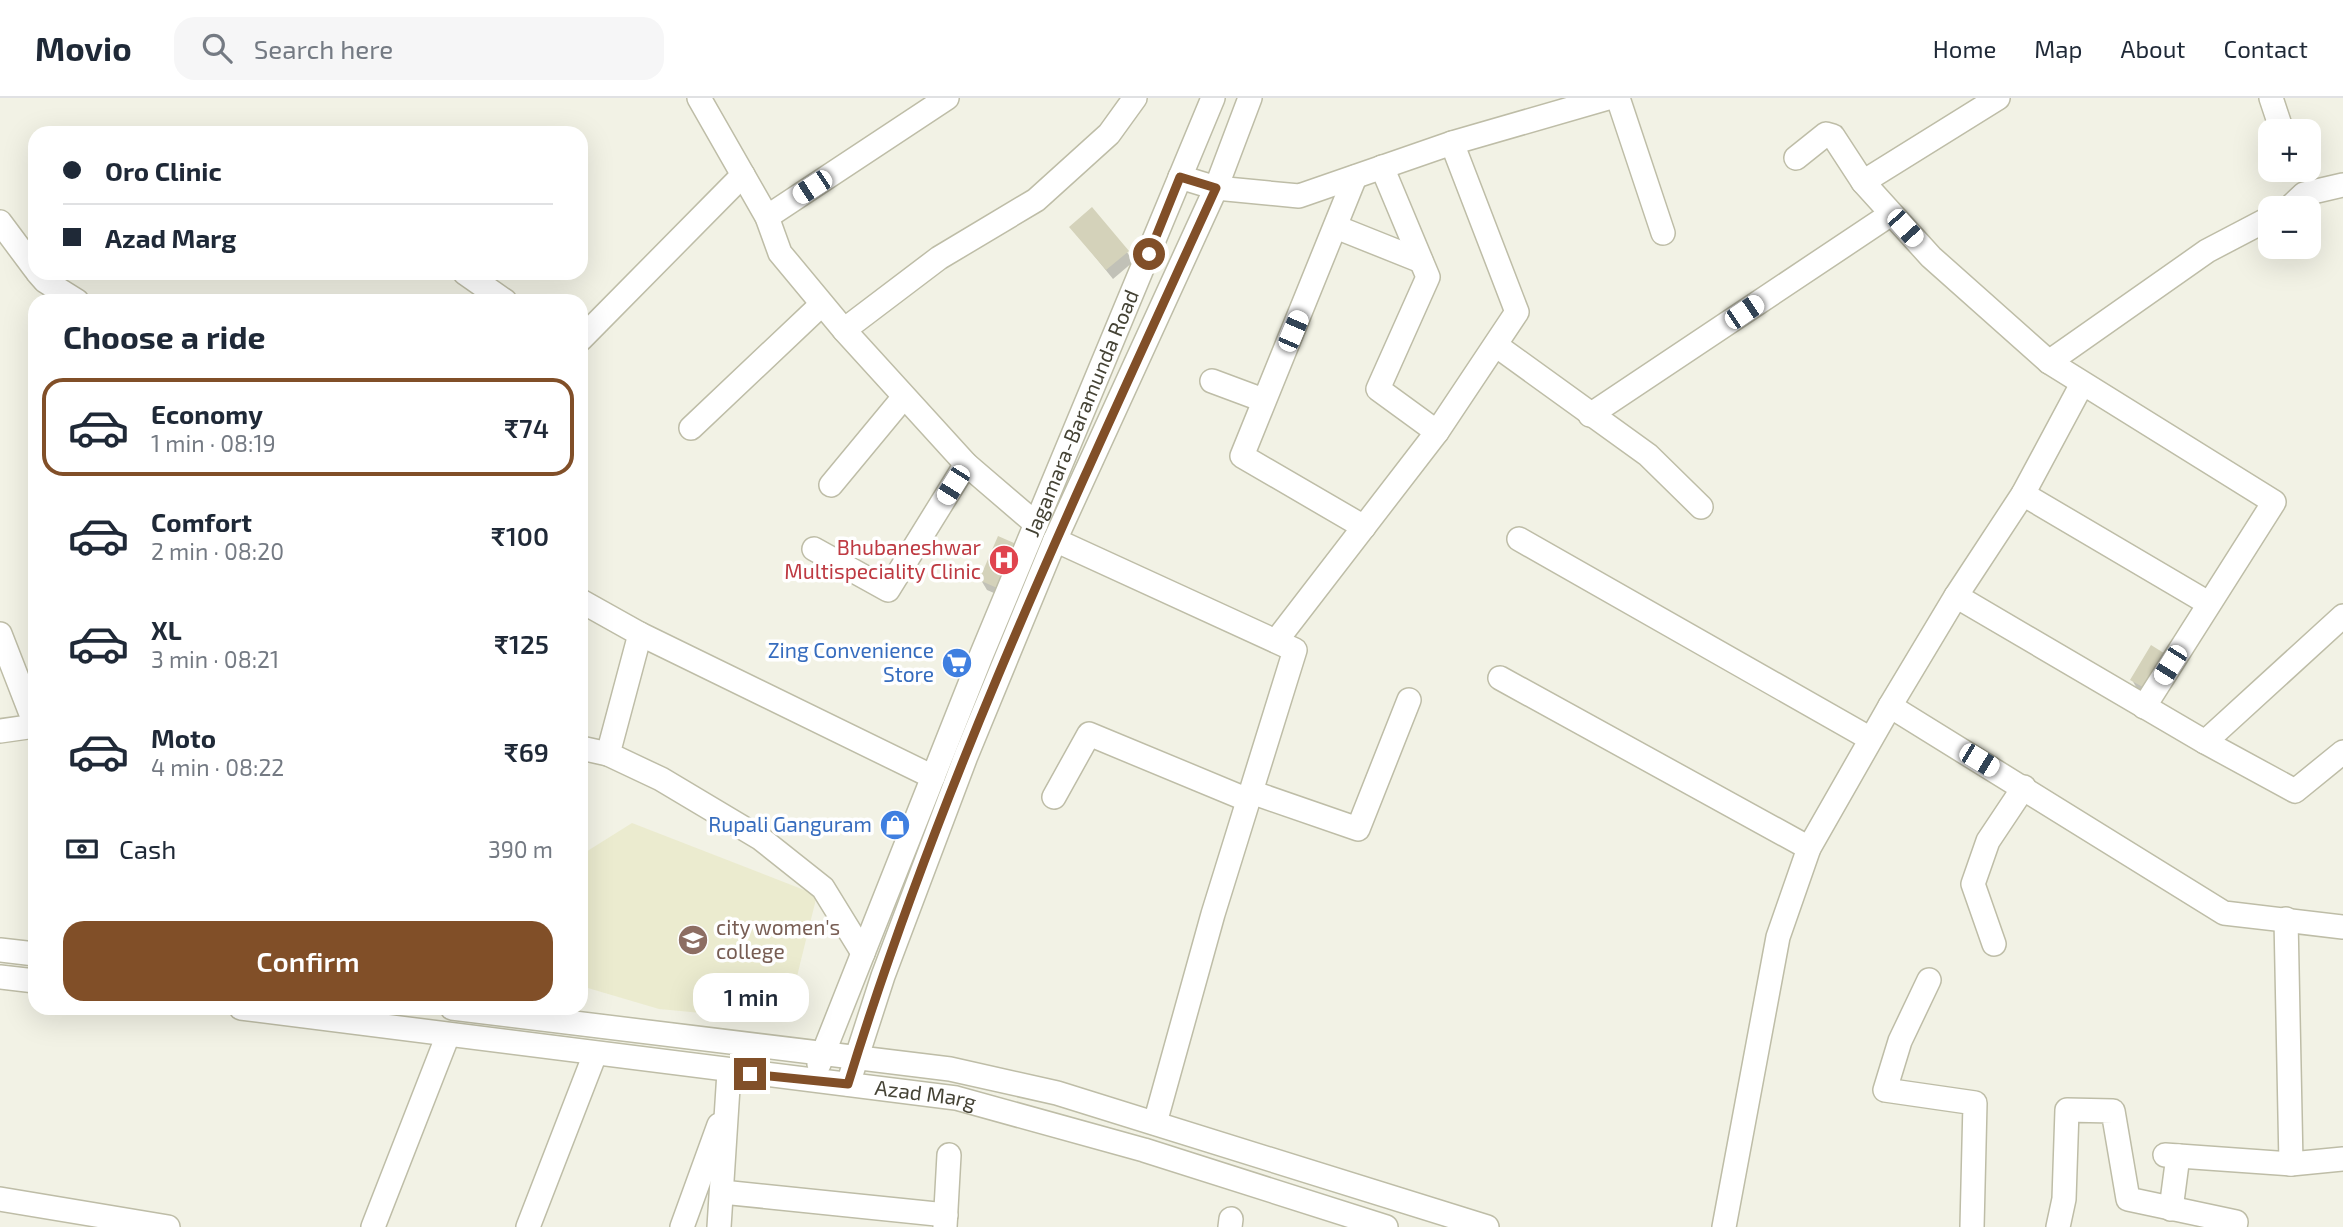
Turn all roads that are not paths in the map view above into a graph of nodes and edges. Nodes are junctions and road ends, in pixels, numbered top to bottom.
1 (699, 98) edge
2 (947, 98) edge
3 (1135, 98) edge
4 (1213, 98) edge
5 (1250, 98) edge
6 (1608, 98) edge
7 (1618, 98) edge
8 (1998, 98) edge
9 (2271, 98) edge
10 (2278, 119) edge
11 (1452, 143) junction
12 (1796, 158) dead end
13 (1382, 167) junction
14 (743, 175) junction
15 (1180, 177) junction
16 (1355, 177) junction
17 (1863, 182) junction
18 (2343, 185) edge
19 (1216, 188) junction
20 (2302, 196) edge
21 (1891, 214) junction
22 (767, 217) junction
23 (0, 222) edge
24 (2258, 224) edge
25 (1336, 227) junction
26 (1663, 233) dead end
27 (28, 260) edge
28 (1421, 261) junction
29 (44, 280) edge
30 (475, 280) edge
31 (65, 294) edge
32 (495, 294) edge
33 (821, 305) junction
34 (844, 330) junction
35 (588, 332) edge
36 (1497, 346) junction
37 (2049, 362) junction
38 (1212, 381) dead end
39 (2082, 384) junction
40 (903, 398) junction
41 (1263, 400) junction
42 (1590, 415) junction
43 (691, 428) dead end
44 (1437, 432) junction
45 (966, 464) junction
46 (831, 485) dead end
47 (2024, 494) junction
48 (1701, 507) dead end
49 (1036, 524) junction
50 (1364, 527) junction
51 (1519, 538) dead end
52 (1055, 540) junction
53 (814, 549) dead end
54 (1956, 596) junction
55 (2208, 603) junction
56 (588, 605) edge
57 (2343, 616) edge
58 (0, 634) edge
59 (640, 634) junction
60 (1276, 641) junction
61 (1500, 678) dead end
62 (1409, 700) dead end
63 (1890, 706) junction
64 (28, 707) edge
65 (2144, 707) junction
66 (28, 726) edge
67 (0, 731) edge
68 (1869, 738) junction
69 (2204, 743) junction
70 (588, 750) edge
71 (2343, 752) edge
72 (608, 754) junction
73 (933, 776) junction
74 (2024, 787) junction
75 (1250, 796) junction
76 (1054, 797) dead end
77 (1809, 848) junction
78 (2286, 919) junction
79 (2343, 928) edge
80 (1994, 944) dead end
81 (0, 950) edge
82 (28, 953) edge
83 (863, 953) junction
84 (0, 977) edge
85 (28, 980) edge
86 (1928, 980) dead end
87 (295, 1015) edge
88 (511, 1015) edge
89 (448, 1035) junction
90 (823, 1052) junction
91 (595, 1054) junction
92 (857, 1056) junction
93 (729, 1072) junction
94 (814, 1080) junction
95 (848, 1084) junction
96 (728, 1100) junction
97 (1155, 1123) junction
98 (949, 1155) dead end
99 (2343, 1159) edge
100 (2291, 1164) junction
101 (722, 1192) junction
102 (0, 1199) edge
103 (2171, 1209) junction
104 (945, 1221) edge
105 (167, 1227) edge
106 (373, 1227) edge
107 (528, 1227) edge
108 (682, 1227) edge
109 (719, 1227) edge
110 (1386, 1227) edge
111 (1488, 1227) edge
112 (1724, 1227) edge
113 (1972, 1227) edge
114 (2058, 1227) edge
115 (2235, 1227) edge

1 - 14 street
2 - 22 street
3 - 34 street
4 - 15 street, Jagamara-Baramunda Road
5 - 19 street, Jagamara-Baramunda Road
6 - 11 street
7 - 26 street
8 - 17 street
9 - 10 street
11 - 13 street
11 - 36 street
12 - 17 street
13 - 16 street
13 - 28 street
14 - 22 street
14 - 35 street
15 - 19 street
15 - 49 street, Jagamara-Baramunda Road
16 - 19 street
16 - 25 street
17 - 21 street
18 - 20 street
19 - 52 street, Jagamara-Baramunda Road
21 - 37 street
21 - 42 street
22 - 33 street
23 - 27 street
24 - 37 street
25 - 28 street
25 - 41 street
28 - 44 street
29 - 31 street
30 - 32 street
33 - 34 street
33 - 43 street
34 - 40 street
36 - 42 street
36 - 44 street
37 - 39 street
38 - 41 street
39 - 47 street
39 - 55 street
40 - 45 street
40 - 46 street
41 - 50 street
42 - 48 street
44 - 50 street
45 - 49 street
45 - 53 street
47 - 54 street
47 - 55 street
49 - 73 street, Jagamara-Baramunda Road
50 - 60 street
51 - 68 street
52 - 60 street
52 - 92 street, Jagamara-Baramunda Road
54 - 63 street
54 - 65 street
55 - 65 street
56 - 59 street
57 - 69 street
58 - 64 street
59 - 72 street
59 - 73 street
60 - 75 street
61 - 77 street
62 - 75 street
63 - 68 street
63 - 74 street
65 - 69 street
66 - 67 street
68 - 77 street
69 - 71 street
70 - 72 street
72 - 83 street
73 - 83 street, Jagamara-Baramunda Road
74 - 78 street
74 - 80 street
75 - 76 street
75 - 97 street
77 - 112 street
78 - 79 street
78 - 100 street
81 - 82 street
83 - 90 street, Jagamara-Baramunda Road
84 - 85 street
86 - 113 street
87 - 89 street, Azad Marg
88 - 90 street, Azad Marg
89 - 91 street, Azad Marg
89 - 106 street
90 - 92 street, Azad Marg
90 - 94 street, Jagamara-Baramunda Road
91 - 93 street, Azad Marg
91 - 107 street
92 - 95 street, Jagamara-Baramunda Road
92 - 97 street, Azad Marg
93 - 94 street, Azad Marg
93 - 96 street
94 - 95 street, Azad Marg
95 - 110 street, Azad Marg
96 - 101 street
96 - 108 street
97 - 111 street, Azad Marg
98 - 104 street
99 - 100 street
100 - 103 street
101 - 104 street
101 - 109 street
102 - 105 street
103 - 114 street
103 - 115 street

